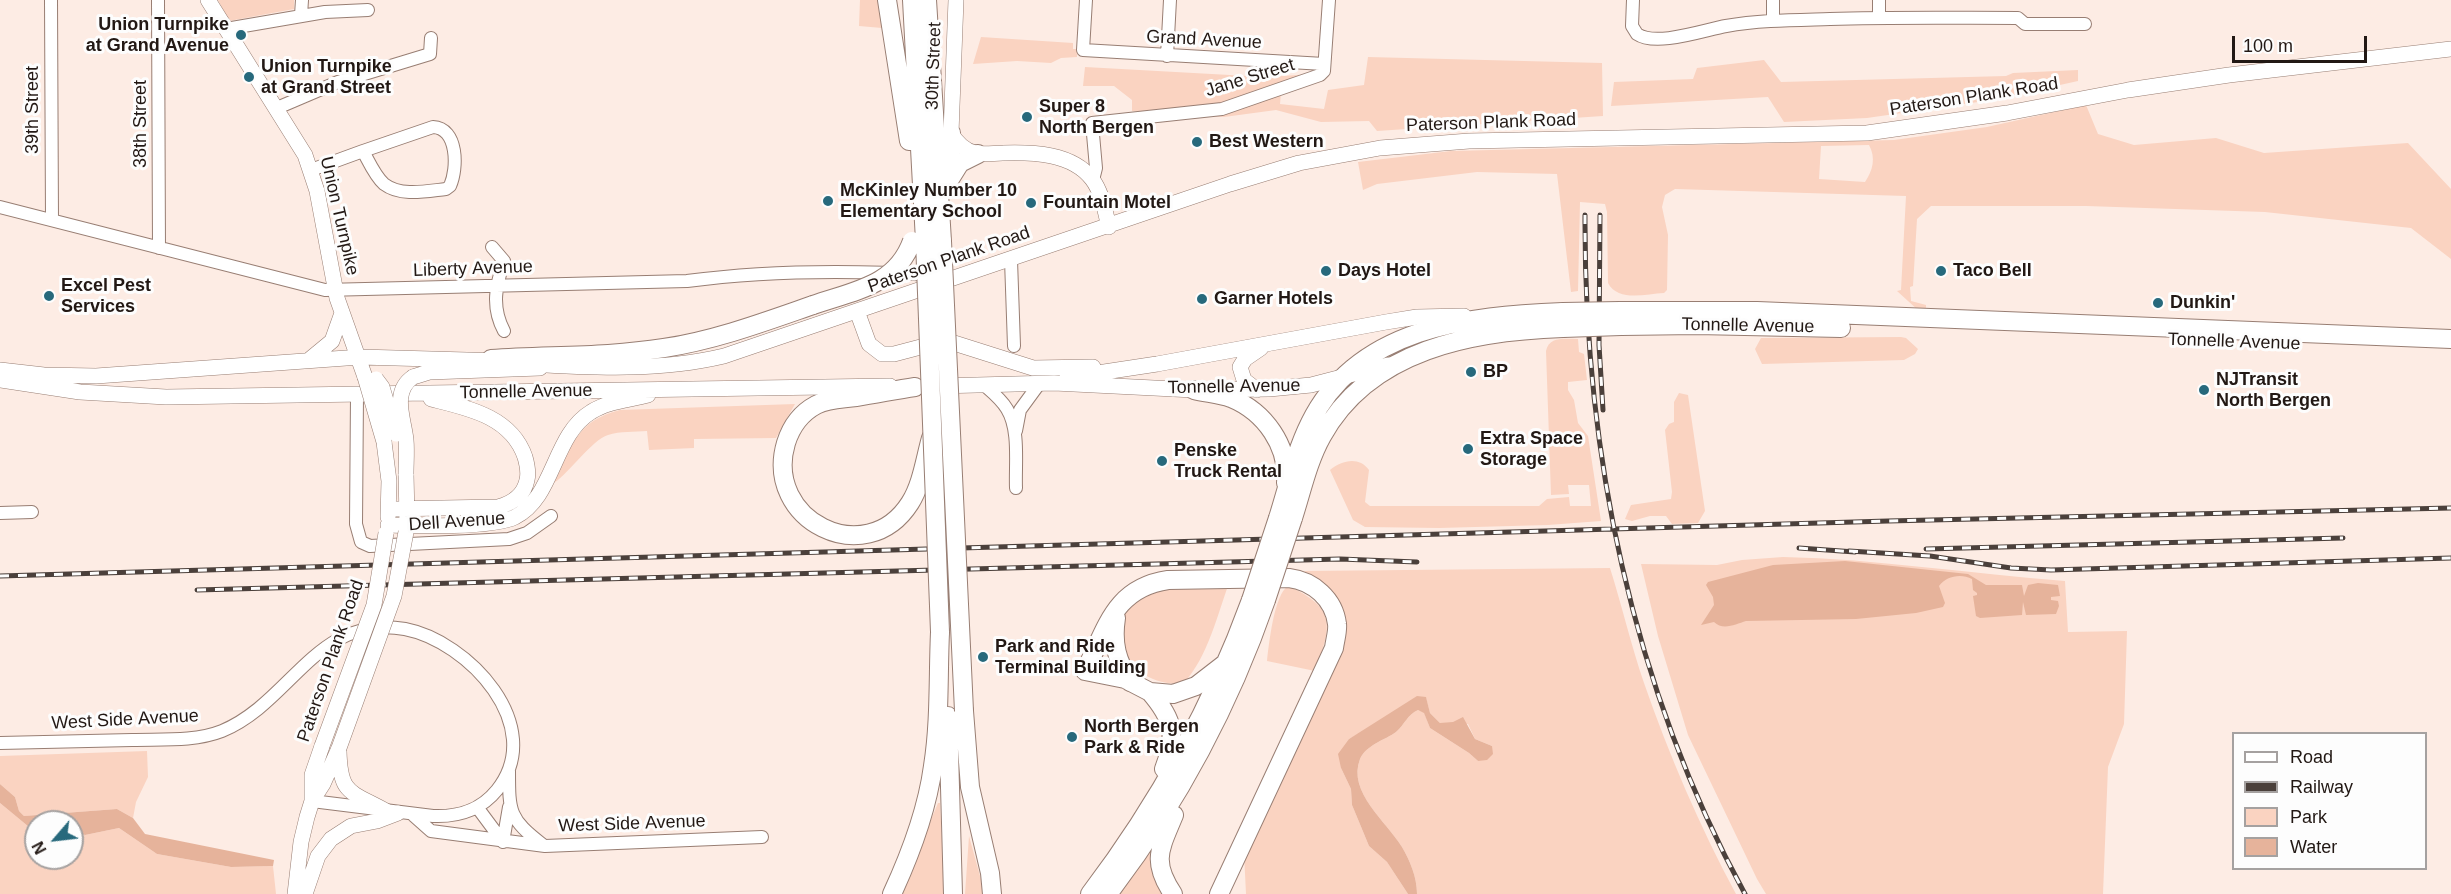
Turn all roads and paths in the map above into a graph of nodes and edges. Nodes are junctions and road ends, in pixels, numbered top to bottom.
1 (51, 0) edge
2 (158, 0) edge
3 (208, 0) edge
4 (302, 0) edge
5 (912, 0) edge
6 (927, 0) edge
7 (956, 0) edge
8 (1086, 0) edge
9 (1170, 0) edge
10 (1329, 0) edge
11 (1633, 0) edge
12 (1773, 0) edge
13 (1879, 0) edge
14 (888, 4) edge
15 (368, 10) dead end
16 (301, 15) junction
17 (1879, 18) junction
18 (1773, 21) junction
19 (2085, 24) dead end
20 (226, 29) junction
21 (431, 38) dead end
22 (2451, 49) edge
23 (1167, 56) junction
24 (1324, 64) junction
25 (277, 108) junction
26 (951, 133) junction
27 (363, 151) junction
28 (978, 154) junction
29 (311, 170) junction
30 (950, 178) junction
31 (1093, 180) junction
32 (923, 190) junction
33 (0, 207) edge
34 (52, 219) junction
35 (1108, 227) junction
36 (926, 241) junction
37 (492, 247) dead end
38 (159, 248) junction
39 (1011, 260) junction
40 (956, 277) junction
41 (495, 286) junction
42 (336, 291) junction
43 (857, 312) junction
44 (342, 313) junction
45 (1505, 315) junction
46 (1756, 318) junction
47 (1563, 320) junction
48 (504, 331) dead end
49 (2451, 339) edge
50 (1014, 345) dead end
51 (1266, 345) junction
52 (2451, 350) edge
53 (360, 357) junction
54 (491, 359) junction
55 (309, 360) junction
56 (1398, 361) junction
57 (561, 366) junction
58 (1126, 369) junction
59 (0, 370) edge
60 (370, 378) junction
61 (1341, 379) junction
62 (0, 380) edge
63 (1046, 384) junction
64 (984, 385) junction
65 (915, 387) junction
66 (670, 389) junction
67 (1194, 390) junction
68 (1257, 390) junction
69 (413, 394) junction
70 (357, 395) junction
71 (933, 428) junction
72 (1015, 438) junction
73 (406, 474) junction
74 (1016, 488) dead end
75 (389, 509) junction
76 (407, 509) junction
77 (32, 512) dead end
78 (0, 513) edge
79 (1285, 513) junction
80 (551, 516) dead end
81 (387, 529) junction
82 (406, 529) junction
83 (1259, 600) junction
84 (1118, 608) junction
85 (1116, 654) junction
86 (1227, 662) junction
87 (1090, 671) junction
88 (1130, 682) junction
89 (1150, 692) junction
90 (950, 738) junction
91 (0, 743) edge
92 (339, 748) junction
93 (509, 767) junction
94 (1194, 768) junction
95 (312, 801) junction
96 (477, 807) junction
97 (509, 807) junction
98 (399, 813) junction
99 (1144, 819) junction
100 (762, 837) dead end
101 (503, 842) junction
102 (545, 846) junction
103 (998, 888) edge
104 (295, 894) edge
105 (305, 894) edge
106 (892, 894) edge
107 (953, 894) edge
108 (1090, 894) edge
109 (1108, 894) edge
110 (1173, 894) edge
111 (1219, 894) edge

1 - 34 street, 39th Street
2 - 38 street, 38th Street
3 - 20 main road, Union Turnpike
4 - 16 street
5 - 32 highway
6 - 36 highway
7 - 26 main road, 30th Street
8 - 23 street, Grand Avenue
9 - 23 street
10 - 24 street
11 - 18 street
12 - 18 street
13 - 17 street
14 - 32 highway
15 - 16 street
16 - 20 street
17 - 18 street
17 - 19 street
20 - 25 main road, Union Turnpike
21 - 25 street
22 - 35 main road, Paterson Plank Road
23 - 24 street, Grand Avenue
24 - 31 street, Jane Street
25 - 29 main road, Union Turnpike
26 - 28 main road
26 - 30 highway
27 - 27 street
27 - 29 street
28 - 30 highway
28 - 31 main road
29 - 42 main road, Union Turnpike
30 - 36 highway
31 - 35 main road
32 - 36 highway
33 - 34 street, Liberty Avenue
34 - 38 street, Liberty Avenue
35 - 39 main road, Paterson Plank Road
36 - 54 highway, bridge
36 - 71 highway, bridge
36 - 90 highway, bridge
37 - 41 street
38 - 42 street, Liberty Avenue
39 - 40 main road, Paterson Plank Road
39 - 50 street
40 - 41 street, Liberty Avenue
40 - 43 main road, Paterson Plank Road
41 - 42 street, Liberty Avenue
41 - 48 street
42 - 44 main road, Union Turnpike
43 - 57 main road, Paterson Plank Road
43 - 58 main road
44 - 53 main road, Union Turnpike
44 - 55 main road
45 - 47 highway, Tonnelle Avenue
45 - 51 main road, Tonnelle Avenue
45 - 61 highway
46 - 47 highway, Tonnelle Avenue, bridge
46 - 49 highway, Tonnelle Avenue
46 - 52 highway, Tonnelle Avenue
47 - 56 highway, Tonnelle Avenue
51 - 58 main road, Tonnelle Avenue
51 - 68 main road
53 - 54 main road, Paterson Plank Road
53 - 55 main road
53 - 60 main road, Paterson Plank Road
54 - 57 main road, Paterson Plank Road
55 - 59 main road
56 - 61 main road, Tonnelle Avenue
56 - 79 highway
57 - 73 main road, Paterson Plank Road, bridge
58 - 63 main road, Tonnelle Avenue
60 - 73 main road, Paterson Plank Road, bridge
60 - 75 main road, Paterson Plank Road, bridge
61 - 68 main road, Tonnelle Avenue
61 - 79 highway
62 - 70 main road, Tonnelle Avenue
63 - 64 main road, Tonnelle Avenue
63 - 67 main road, Tonnelle Avenue
63 - 72 street
64 - 65 main road, Tonnelle Avenue
64 - 72 street
65 - 66 main road, Tonnelle Avenue
65 - 71 highway, bridge
66 - 69 main road, Tonnelle Avenue
66 - 82 main road
67 - 68 main road, Tonnelle Avenue
67 - 79 highway
69 - 70 main road, Tonnelle Avenue
69 - 76 main road
70 - 80 street, Dell Avenue
71 - 90 highway, bridge
72 - 74 street
73 - 76 main road, Paterson Plank Road
75 - 76 main road
75 - 81 main road, Paterson Plank Road
76 - 82 main road, Paterson Plank Road
77 - 78 street
79 - 83 highway, bridge
81 - 82 main road
81 - 95 main road, Paterson Plank Road, bridge
82 - 92 main road, Paterson Plank Road, bridge
83 - 86 highway
83 - 94 highway
84 - 85 highway
84 - 87 highway
84 - 111 highway
85 - 87 highway
85 - 88 highway
86 - 89 highway
86 - 99 highway
87 - 88 highway
88 - 89 highway
89 - 99 highway
90 - 103 highway
90 - 106 highway
90 - 107 highway
91 - 93 street, West Side Avenue
92 - 95 main road, Paterson Plank Road
92 - 98 main road
93 - 96 street, West Side Avenue
93 - 97 street
94 - 109 highway
94 - 110 highway
95 - 98 street, West Side Avenue
95 - 104 main road, Paterson Plank Road
96 - 98 street, West Side Avenue
96 - 101 street
97 - 101 street
97 - 102 street
98 - 101 street, West Side Avenue
98 - 105 main road
99 - 108 highway
100 - 102 street, West Side Avenue
101 - 102 street, West Side Avenue

